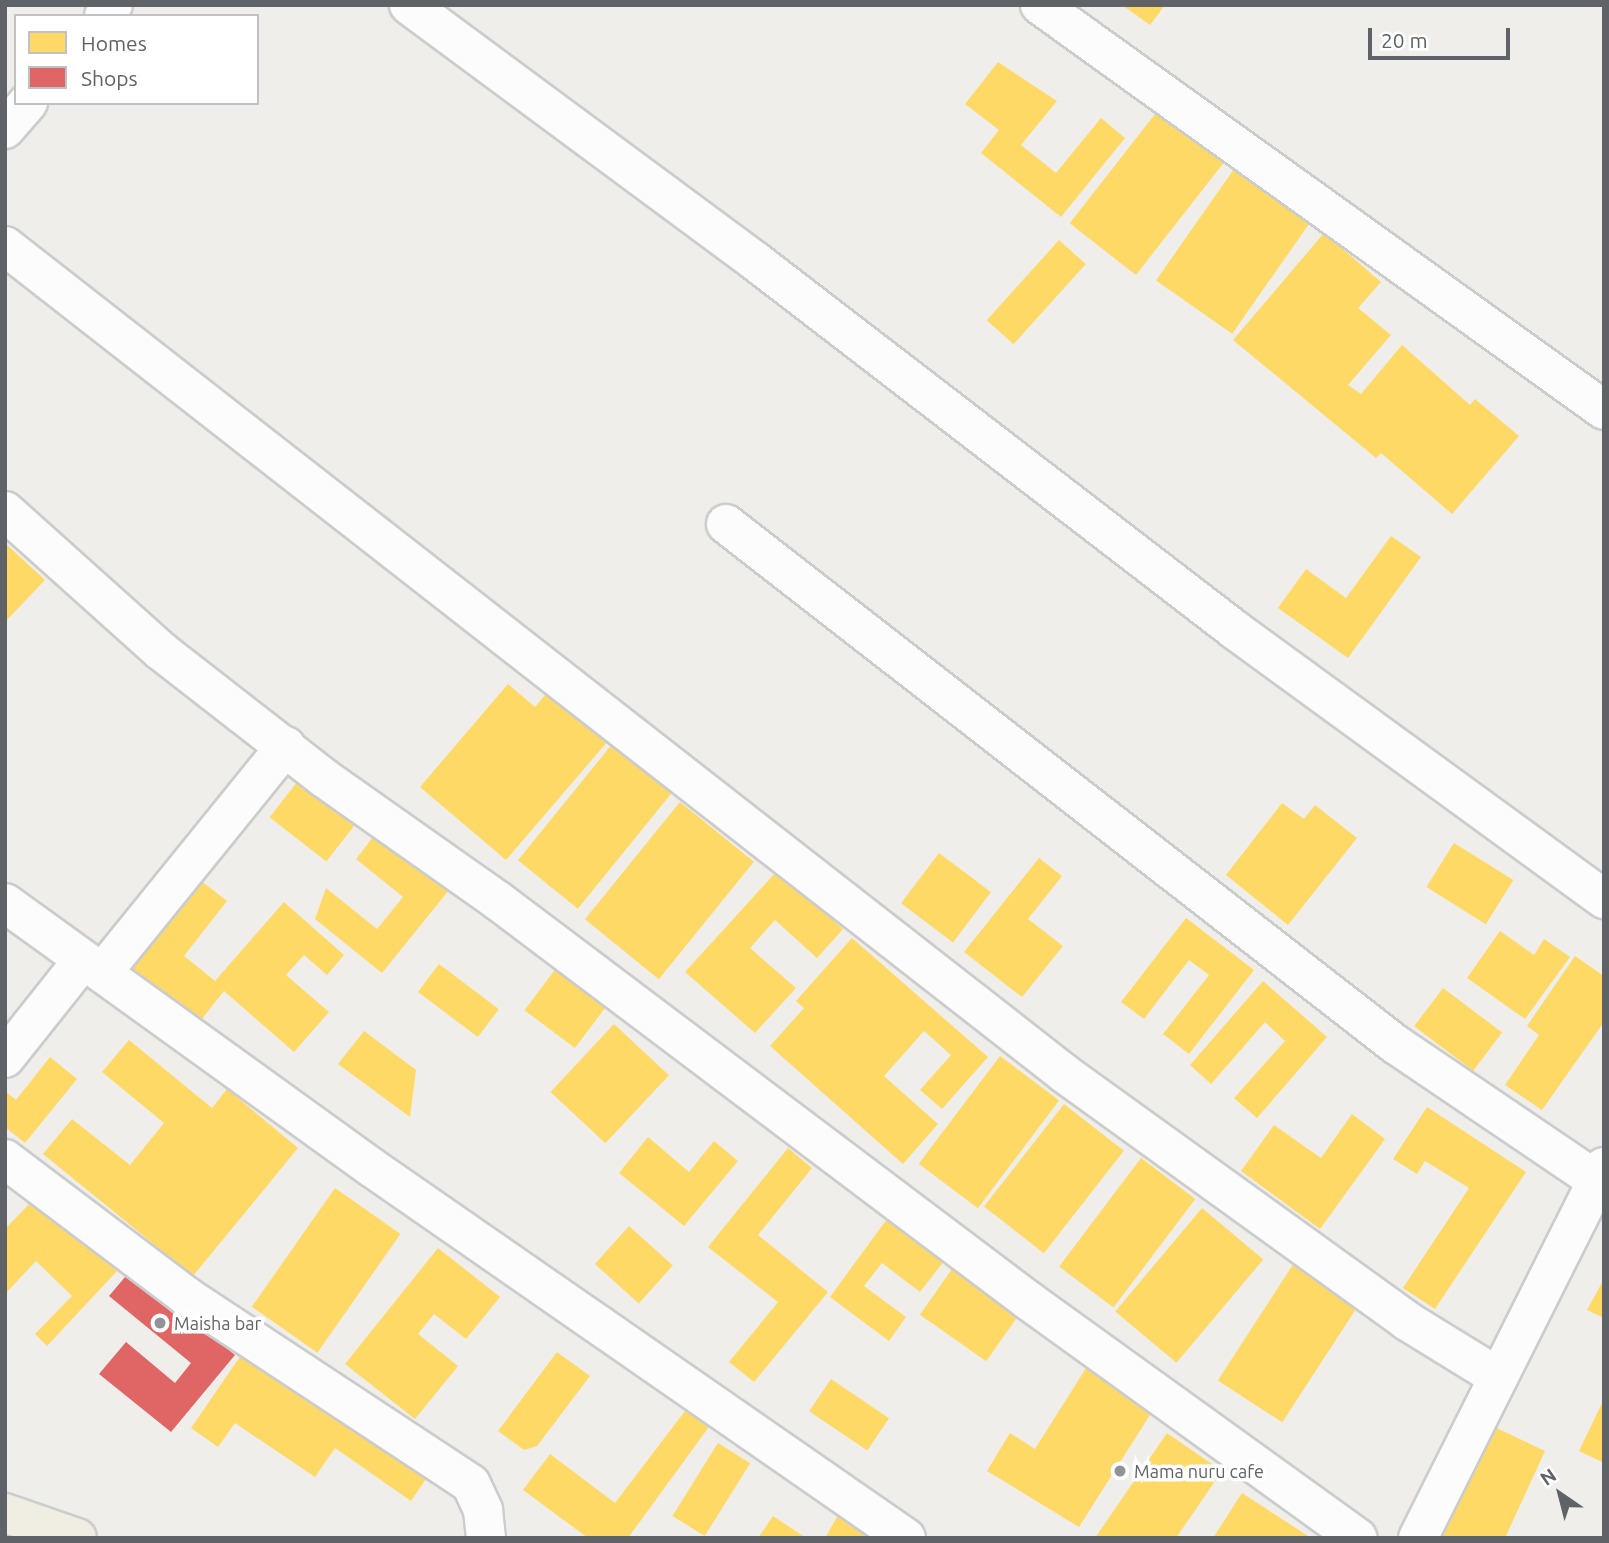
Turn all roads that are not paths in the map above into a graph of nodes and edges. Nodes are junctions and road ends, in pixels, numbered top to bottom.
1 (409, 5) edge
2 (1040, 5) edge
3 (26, 105) edge
4 (5, 129) edge
5 (5, 246) edge
6 (1604, 410) edge
7 (5, 511) edge
8 (726, 524) dead end
9 (286, 746) junction
10 (1604, 899) edge
11 (5, 903) edge
12 (93, 967) junction
13 (5, 1058) edge
14 (5, 1158) edge
15 (1600, 1174) edge
16 (1498, 1377) junction
17 (5, 1513) edge
18 (77, 1538) edge
19 (486, 1538) edge
20 (906, 1538) edge
21 (1358, 1538) edge
22 (1418, 1538) edge

1 - 10 street
2 - 6 street
3 - 4 street
5 - 16 street
7 - 9 street
8 - 15 street
9 - 12 street
9 - 21 street
11 - 12 street
12 - 13 street
12 - 20 street
14 - 19 street
15 - 16 street
16 - 22 street
17 - 18 highway

